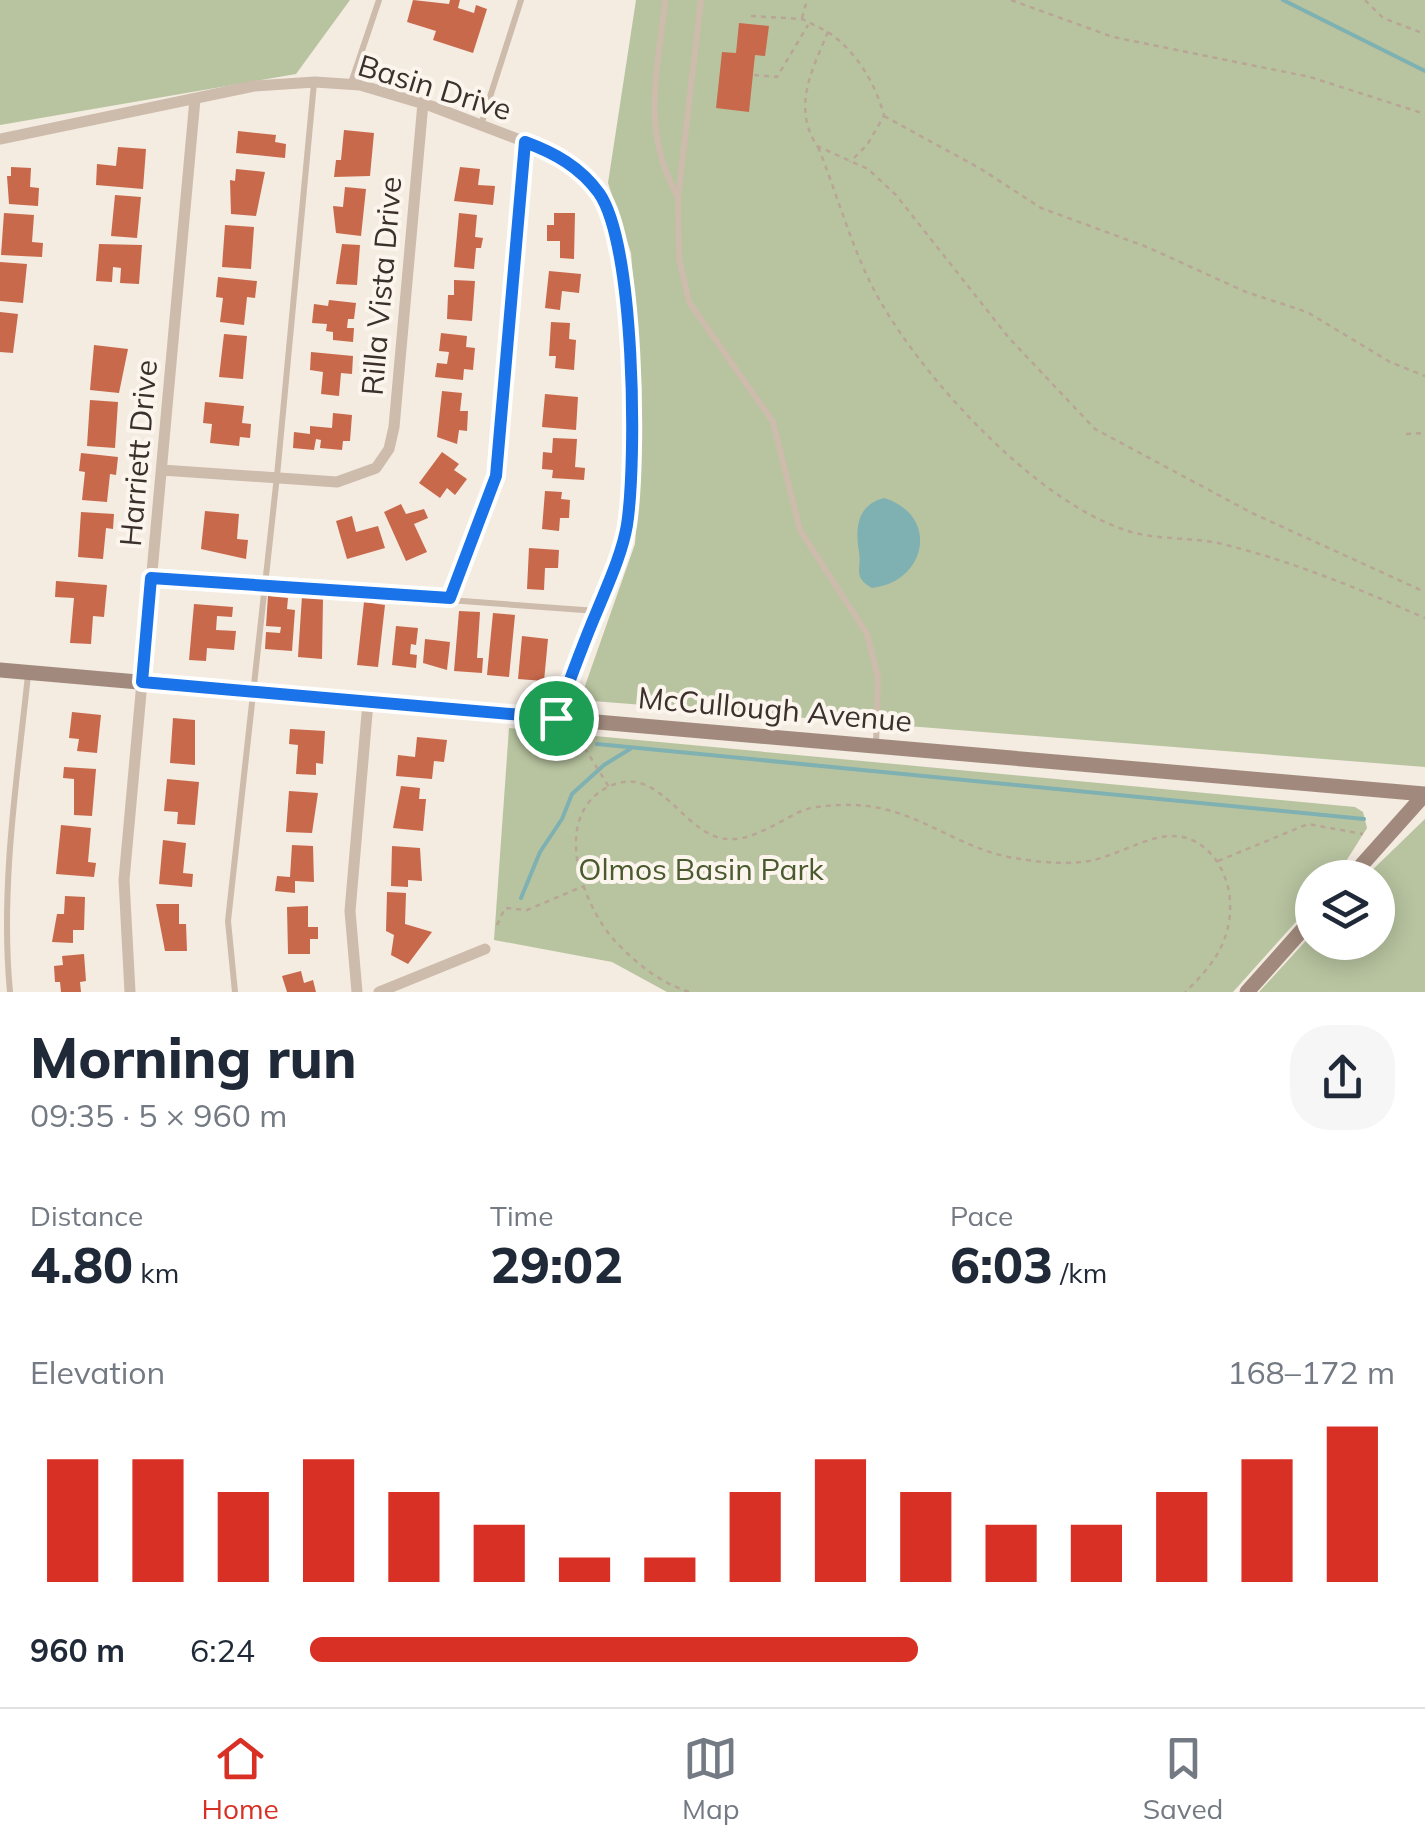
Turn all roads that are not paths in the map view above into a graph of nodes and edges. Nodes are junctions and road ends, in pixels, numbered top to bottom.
1 (379, 0) edge
2 (521, 0) edge
3 (665, 0) edge
4 (701, 0) edge
5 (314, 82) junction
6 (350, 84) junction
7 (195, 99) junction
8 (423, 103) junction
9 (482, 125) junction
10 (0, 140) edge
11 (525, 142) junction
12 (678, 198) junction
13 (162, 470) junction
14 (277, 476) junction
15 (151, 578) junction
16 (264, 586) junction
17 (450, 598) junction
18 (597, 611) junction
19 (0, 670) edge
20 (28, 672) junction
21 (142, 682) junction
22 (254, 692) junction
23 (368, 702) junction
24 (556, 718) junction
25 (876, 746) junction
26 (1425, 794) edge
27 (1366, 860) edge
28 (1295, 938) edge
29 (485, 948) dead end
30 (10, 992) edge
31 (130, 992) edge
32 (234, 992) edge
33 (357, 992) edge
34 (378, 992) edge
35 (1246, 992) edge

1 - 6 lane
2 - 9 lane
3 - 12 lane
4 - 12 lane
5 - 6 street, Basin Drive
5 - 7 street, Basin Drive
5 - 14 lane
6 - 8 street, Basin Drive
7 - 10 street, Basin Drive
7 - 13 street, Harriett Drive
8 - 9 street, Basin Drive
8 - 14 street, Rilla Vista Drive
9 - 11 street, Basin Drive
11 - 17 lane
11 - 18 street, Basin Drive
12 - 25 lane
13 - 14 street
13 - 15 street, Harriett Drive
14 - 16 lane
15 - 16 lane
15 - 21 street, Harriett Drive
16 - 17 lane
16 - 22 lane
17 - 18 lane
18 - 24 street, Basin Drive
19 - 20 main road, McCullough Avenue
20 - 21 main road, McCullough Avenue
20 - 30 lane
21 - 22 main road, McCullough Avenue
21 - 31 street, Harriett Drive
22 - 23 main road, McCullough Avenue
22 - 32 lane
23 - 24 main road, McCullough Avenue
23 - 33 street
24 - 25 main road, McCullough Avenue
25 - 26 main road, McCullough Avenue
26 - 27 main road
28 - 35 main road
29 - 34 street

